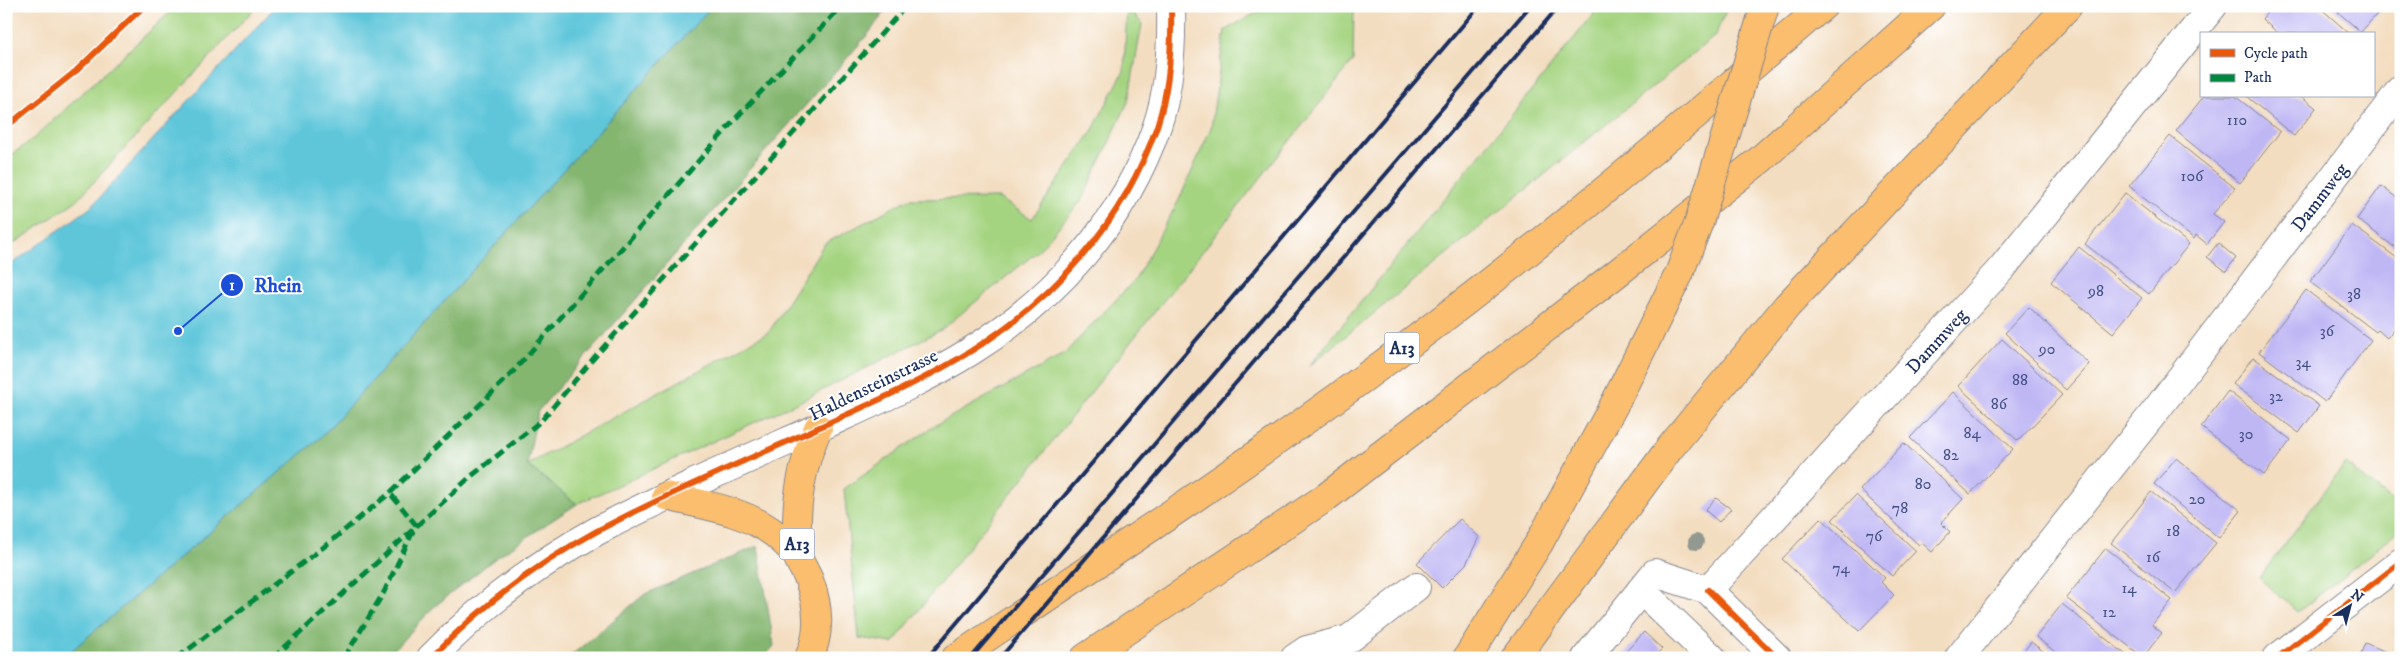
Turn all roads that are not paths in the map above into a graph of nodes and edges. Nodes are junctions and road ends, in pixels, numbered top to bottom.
1 (1171, 6) edge
2 (1766, 6) edge
3 (1824, 6) edge
4 (1931, 6) edge
5 (2068, 6) edge
6 (2213, 6) edge
7 (2401, 89) edge
8 (818, 428) junction
9 (666, 496) junction
10 (797, 555) junction
11 (2401, 562) edge
12 (1416, 587) dead end
13 (1641, 590) junction
14 (1708, 590) junction
15 (1354, 649) edge
16 (431, 658) edge
17 (809, 658) edge
18 (956, 658) edge
19 (1085, 658) edge
20 (1295, 658) edge
21 (1467, 658) edge
22 (1515, 658) edge
23 (1586, 658) edge
24 (1712, 658) edge
25 (1777, 658) edge
26 (1958, 658) edge
27 (2277, 658) edge

1 - 8 street, Haldensteinstrasse
2 - 21 highway, bridge
3 - 18 highway, A13
4 - 19 highway
5 - 22 highway
6 - 14 street, Dammweg
7 - 26 street, Dammweg
8 - 9 street, Haldensteinstrasse
8 - 10 highway, A13
9 - 10 highway, A13
9 - 16 street, Haldensteinstrasse
10 - 17 highway, A13
11 - 27 street
12 - 15 street
13 - 14 street
13 - 23 street
13 - 24 street
14 - 25 street
15 - 20 street

